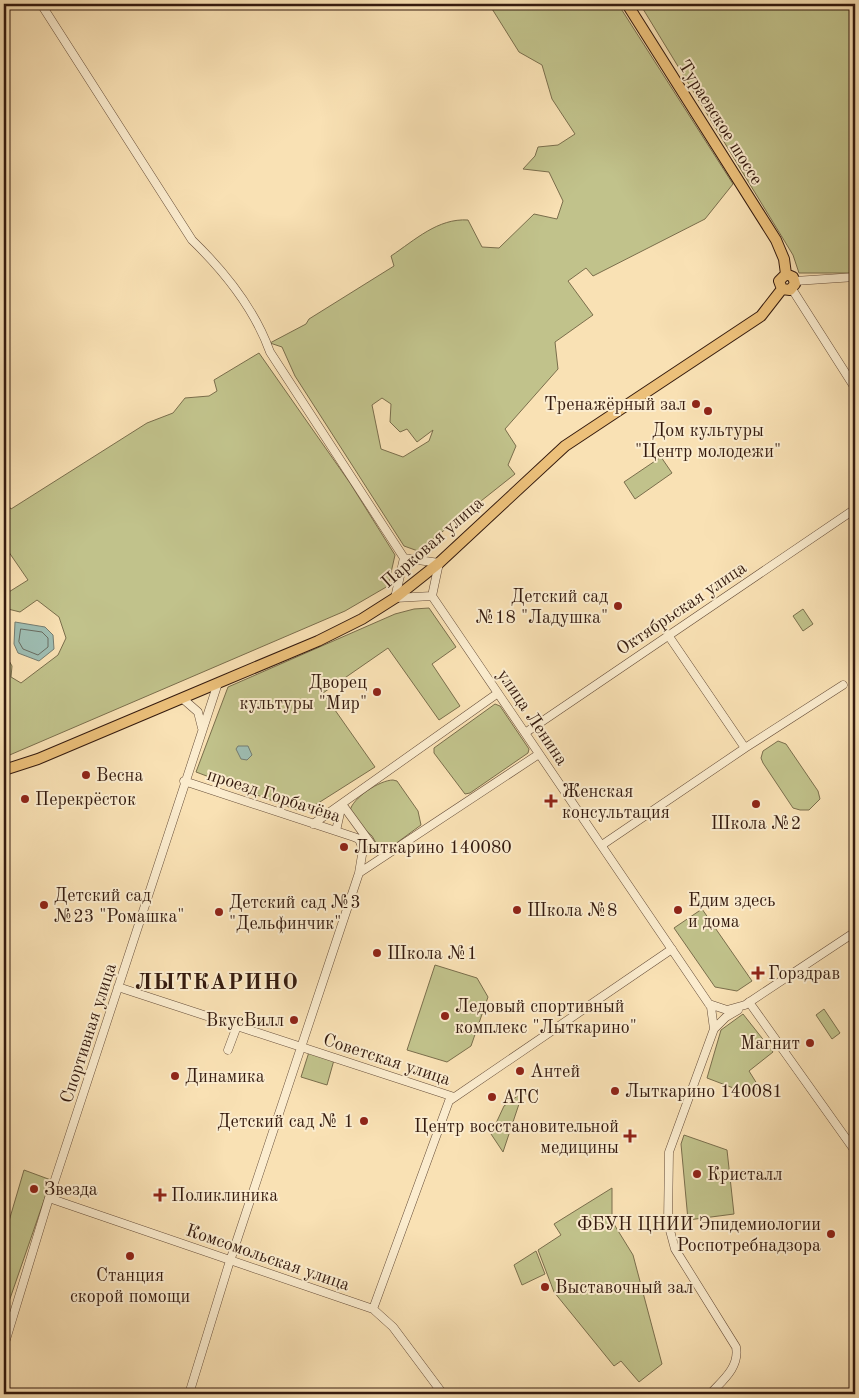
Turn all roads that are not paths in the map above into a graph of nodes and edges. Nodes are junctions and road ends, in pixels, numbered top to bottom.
1 (41, 4) edge
2 (627, 4) edge
3 (786, 274) junction
4 (855, 277) edge
5 (790, 287) junction
6 (855, 388) edge
7 (855, 509) edge
8 (404, 558) junction
9 (439, 563) junction
10 (432, 596) junction
11 (396, 598) junction
12 (668, 635) junction
13 (218, 683) junction
14 (843, 685) dead end
15 (498, 693) junction
16 (182, 698) junction
17 (202, 730) junction
18 (525, 733) junction
19 (745, 748) junction
20 (539, 754) junction
21 (4, 770) edge
22 (184, 781) junction
23 (342, 804) junction
24 (313, 824) junction
25 (336, 831) junction
26 (356, 838) junction
27 (602, 845) junction
28 (374, 848) junction
29 (386, 855) junction
30 (360, 873) junction
31 (855, 932) edge
32 (672, 949) junction
33 (118, 987) junction
34 (709, 1004) junction
35 (747, 1004) junction
36 (237, 1026) junction
37 (714, 1029) junction
38 (301, 1047) junction
39 (228, 1050) dead end
40 (454, 1097) junction
41 (855, 1151) edge
42 (50, 1198) junction
43 (230, 1261) junction
44 (373, 1309) junction
45 (4, 1346) edge
46 (189, 1394) edge
47 (443, 1394) edge
48 (710, 1394) edge

1 - 8 street
2 - 3 main road, Тураевское шоссе
3 - 5 main road
3 - 5 main road
4 - 5 street
5 - 6 street
5 - 9 main road, Парковая улица
7 - 12 street, Октябрьская улица
8 - 9 street
8 - 11 street
9 - 10 street
9 - 11 main road, Парковая улица
10 - 11 street
10 - 15 street, улица Ленина
11 - 13 main road, Парковая улица
12 - 18 street, Октябрьская улица
12 - 19 street
13 - 16 main road, Парковая улица
13 - 17 street, Спортивная улица
14 - 19 street
15 - 18 street, улица Ленина
15 - 23 street
16 - 17 street
16 - 21 main road, Парковая улица
17 - 22 street, Спортивная улица
18 - 20 street, улица Ленина
19 - 27 street
20 - 27 street, улица Ленина
20 - 29 street
22 - 24 street, проезд Горбачёва
22 - 33 street, Спортивная улица
23 - 24 street
23 - 25 street
23 - 28 street
24 - 25 street, проезд Горбачёва
25 - 26 street, проезд Горбачёва
26 - 28 street, проезд Горбачёва
26 - 30 street
27 - 32 street, улица Ленина
28 - 29 street, проезд Горбачёва
29 - 30 street
30 - 38 street
31 - 35 street
32 - 34 street, улица Ленина
32 - 40 street, Советская улица
33 - 36 street, Советская улица
33 - 42 street, Спортивная улица
34 - 35 street
34 - 37 street
35 - 37 street
35 - 41 street
36 - 38 street, Советская улица
36 - 39 street
37 - 48 street
38 - 40 street, Советская улица
38 - 43 street
40 - 44 street
42 - 43 street, Комсомольская улица
42 - 45 street, Спортивная улица
43 - 44 street, Комсомольская улица
43 - 46 street
44 - 47 street, Комсомольская улица

